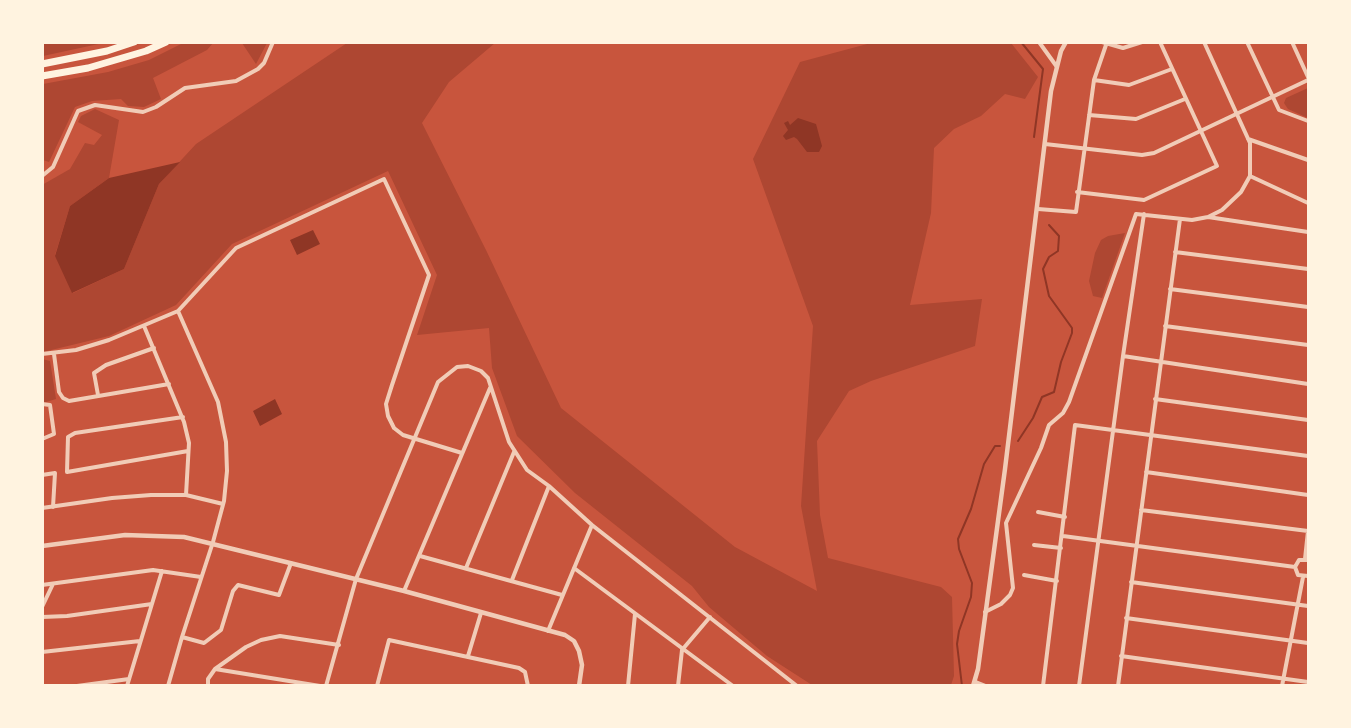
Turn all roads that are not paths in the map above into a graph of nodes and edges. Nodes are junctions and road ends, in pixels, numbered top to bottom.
1 (134, 42) edge
2 (166, 42) edge
3 (273, 42) edge
4 (1039, 42) edge
5 (1066, 42) edge
6 (1142, 42) edge
7 (1160, 42) edge
8 (1204, 42) edge
9 (1247, 42) edge
10 (1292, 42) edge
11 (1105, 43) edge
12 (42, 64) edge
13 (1057, 67) junction
14 (1172, 69) junction
15 (42, 76) edge
16 (1308, 78) edge
17 (1094, 80) junction
18 (1272, 97) junction
19 (1185, 99) junction
20 (1236, 113) junction
21 (1088, 115) junction
22 (1308, 121) edge
23 (1200, 131) junction
24 (1248, 138) junction
25 (1045, 144) junction
26 (1084, 148) junction
27 (1308, 160) edge
28 (42, 176) edge
29 (1250, 176) junction
30 (1077, 192) junction
31 (1308, 202) edge
32 (1038, 209) junction
33 (1144, 214) junction
34 (1208, 217) junction
35 (1180, 219) junction
36 (1308, 232) edge
37 (1175, 252) junction
38 (1308, 269) edge
39 (1170, 289) junction
40 (1308, 307) edge
41 (178, 311) junction
42 (144, 326) junction
43 (1165, 326) junction
44 (1308, 345) edge
45 (154, 348) junction
46 (42, 354) edge
47 (54, 354) junction
48 (1123, 356) junction
49 (1160, 362) junction
50 (169, 384) junction
51 (1308, 384) edge
52 (490, 387) junction
53 (98, 395) junction
54 (1155, 399) junction
55 (42, 404) edge
56 (183, 417) junction
57 (1308, 420) edge
58 (1113, 430) junction
59 (1150, 436) junction
60 (42, 439) edge
61 (414, 440) junction
62 (188, 451) junction
63 (514, 452) junction
64 (462, 453) junction
65 (1308, 456) edge
66 (1146, 472) junction
67 (42, 475) edge
68 (549, 486) junction
69 (186, 495) junction
70 (1308, 495) edge
71 (223, 504) junction
72 (53, 507) junction
73 (42, 508) edge
74 (1141, 510) junction
75 (1038, 512) dead end
76 (1065, 517) junction
77 (592, 525) junction
78 (1308, 531) edge
79 (1063, 536) junction
80 (1100, 540) junction
81 (213, 542) junction
82 (1034, 545) dead end
83 (1136, 545) junction
84 (42, 546) edge
85 (1061, 548) junction
86 (420, 556) junction
87 (1307, 560) edge
88 (291, 563) junction
89 (1295, 567) junction
90 (466, 568) junction
91 (574, 568) junction
92 (162, 571) junction
93 (1024, 575) dead end
94 (1308, 576) edge
95 (1303, 577) junction
96 (201, 578) junction
97 (356, 579) junction
98 (512, 580) junction
99 (1057, 581) junction
100 (1131, 582) junction
101 (53, 584) junction
102 (42, 585) edge
103 (404, 591) junction
104 (562, 595) junction
105 (152, 604) junction
106 (1298, 604) junction
107 (1308, 606) edge
108 (42, 607) edge
109 (985, 612) junction
110 (481, 613) junction
111 (635, 614) junction
112 (42, 617) edge
113 (710, 617) junction
114 (1126, 618) junction
115 (548, 632) junction
116 (182, 637) junction
117 (140, 641) junction
118 (1290, 641) junction
119 (1308, 643) edge
120 (339, 645) junction
121 (682, 650) junction
122 (42, 652) edge
123 (468, 656) junction
124 (1121, 656) junction
125 (215, 669) junction
126 (1283, 679) junction
127 (129, 680) junction
128 (1308, 682) edge
129 (728, 684) edge
130 (974, 684) edge
131 (77, 686) edge
132 (127, 686) edge
133 (168, 686) edge
134 (208, 686) edge
135 (320, 686) edge
136 (326, 686) edge
137 (377, 686) edge
138 (528, 686) edge
139 (579, 686) edge
140 (628, 686) edge
141 (678, 686) edge
142 (733, 686) edge
143 (797, 686) edge
144 (985, 686) edge
145 (1043, 686) edge
146 (1079, 686) edge
147 (1118, 686) edge
148 (1282, 686) edge

1 - 12 highway
2 - 15 highway
3 - 28 street
4 - 13 street
5 - 13 street
6 - 11 street
7 - 14 street
8 - 20 street
9 - 18 street
10 - 16 street
11 - 17 street
13 - 25 street
14 - 17 street
14 - 19 street
16 - 18 street
17 - 21 street
18 - 20 street
18 - 22 street
19 - 21 street
19 - 23 street
20 - 23 street
20 - 24 street
21 - 26 street
23 - 26 street
23 - 30 street
24 - 27 street
24 - 29 street
25 - 26 street
25 - 32 street
26 - 30 street
29 - 31 street
29 - 34 street
30 - 32 street
32 - 109 street
33 - 35 street
33 - 48 street
33 - 109 street
34 - 35 street
34 - 36 street
35 - 37 street
37 - 38 street
37 - 39 street
39 - 40 street
39 - 43 street
41 - 42 street
41 - 61 street
41 - 71 street
42 - 45 street
42 - 47 street
43 - 44 street
43 - 49 street
45 - 50 street
45 - 53 street
46 - 47 street
47 - 53 street
48 - 49 street
48 - 58 street
49 - 51 street
49 - 54 street
50 - 53 street
50 - 56 street
52 - 61 street
52 - 63 street
52 - 64 street
54 - 57 street
54 - 59 street
55 - 60 street
56 - 62 street
56 - 62 street
58 - 59 street
58 - 76 street
58 - 80 street
59 - 65 street
59 - 66 street
61 - 64 street
61 - 97 street
62 - 69 street
63 - 68 street
63 - 90 street
64 - 86 street
66 - 70 street
66 - 74 street
67 - 72 street
68 - 77 street
68 - 98 street
69 - 71 street
69 - 72 street
71 - 81 street
72 - 73 street
74 - 78 street
74 - 83 street
75 - 76 street
76 - 79 street
77 - 91 street
77 - 113 street
78 - 87 street
79 - 80 street
79 - 85 street
80 - 83 street
80 - 146 street
81 - 84 street
81 - 88 street
81 - 96 street
82 - 85 street
83 - 89 street
83 - 100 street
85 - 99 street
86 - 90 street
86 - 103 street
87 - 89 street
88 - 97 street
88 - 116 street
89 - 95 street
90 - 98 street
91 - 104 street
91 - 111 street
92 - 96 street
92 - 101 street
92 - 105 street
93 - 99 street
94 - 95 street
95 - 106 street
96 - 116 street
97 - 103 street
97 - 120 street
98 - 104 street
99 - 145 street
100 - 106 street
100 - 114 street
101 - 102 street
101 - 108 street
103 - 110 street
104 - 115 street
105 - 112 street
105 - 117 street
106 - 107 street
106 - 118 street
109 - 130 street
110 - 115 street
110 - 123 street
111 - 121 street
111 - 140 street
113 - 121 street
113 - 143 street
114 - 118 street
114 - 124 street
115 - 139 street
116 - 133 street
117 - 122 street
117 - 127 street
118 - 119 street
118 - 126 street
120 - 125 street
120 - 136 street
121 - 129 street
121 - 141 street
123 - 137 street
123 - 138 street
124 - 126 street
124 - 147 street
125 - 134 street
125 - 135 street
126 - 128 street
126 - 148 street
127 - 131 street
127 - 132 street
129 - 142 street
130 - 144 street

